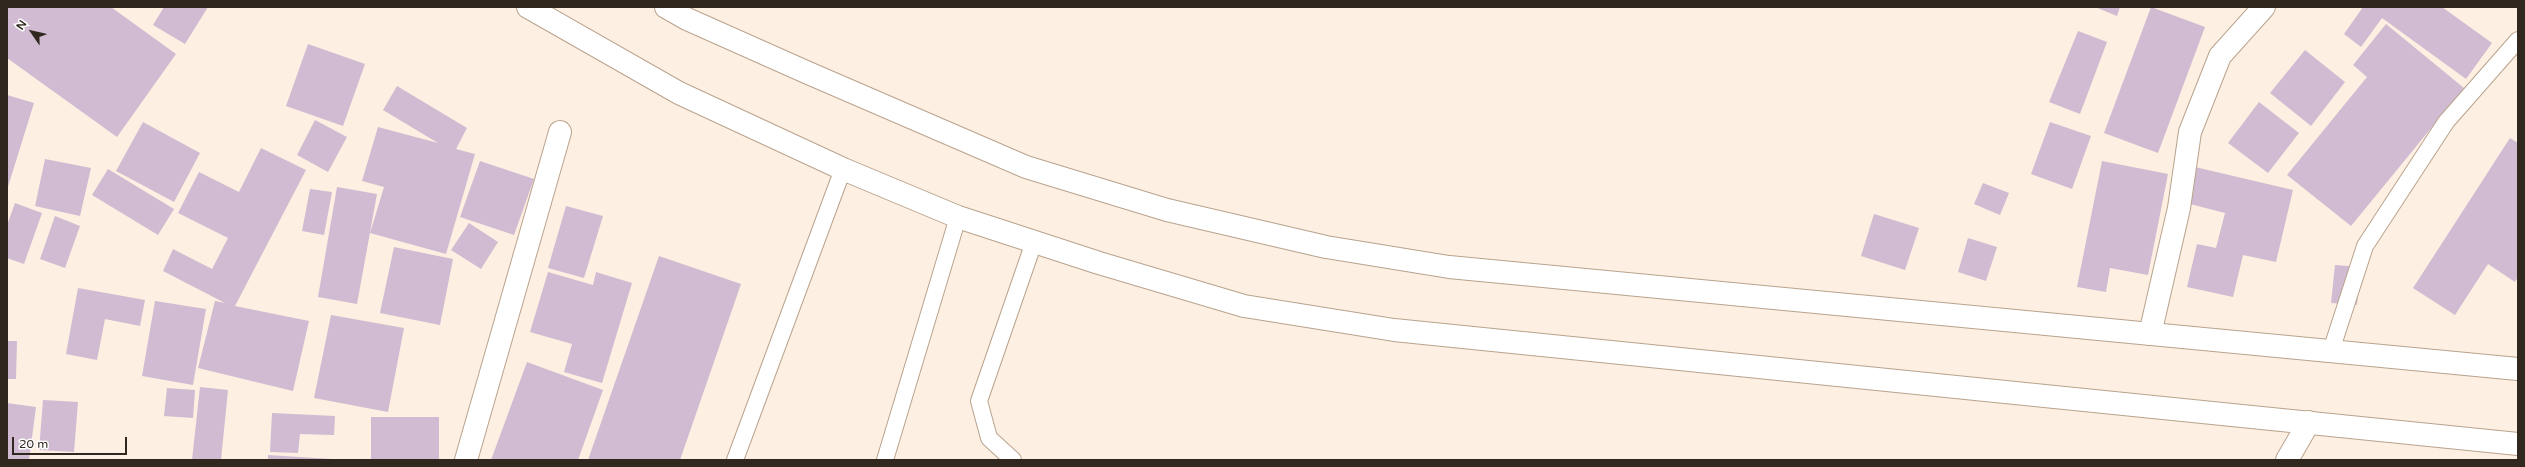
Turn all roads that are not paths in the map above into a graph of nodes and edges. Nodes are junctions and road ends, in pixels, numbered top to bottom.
1 (528, 7) edge
2 (666, 7) edge
3 (2264, 7) edge
4 (2518, 40) edge
5 (560, 132) dead end
6 (842, 169) junction
7 (958, 217) junction
8 (1034, 242) junction
9 (2150, 334) junction
10 (2331, 351) junction
11 (2518, 369) edge
12 (2309, 422) junction
13 (2518, 444) edge
14 (466, 460) edge
15 (736, 460) edge
16 (885, 460) edge
17 (1013, 460) edge
18 (2287, 460) edge

1 - 6 main road
2 - 9 main road
3 - 9 main road
4 - 10 lane
5 - 14 main road
6 - 7 main road
6 - 15 lane
7 - 8 main road
7 - 16 lane
8 - 12 main road
8 - 17 lane
9 - 10 main road
10 - 11 main road
12 - 13 main road
12 - 18 main road

